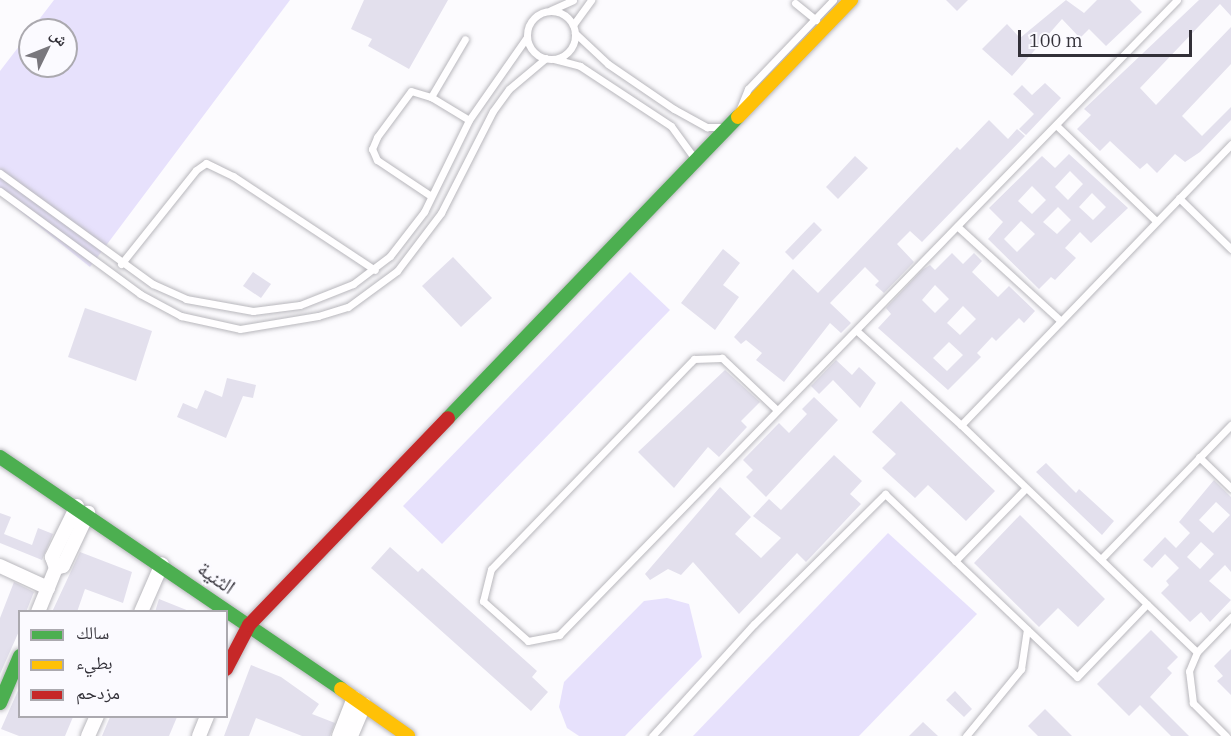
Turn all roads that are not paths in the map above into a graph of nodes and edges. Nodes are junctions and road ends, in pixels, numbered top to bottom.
1 (573, 0) edge
2 (591, 0) edge
3 (850, 0) edge
4 (1177, 0) edge
5 (795, 1) edge
6 (832, 4) edge
7 (549, 11) junction
8 (819, 24) junction
9 (574, 29) junction
10 (528, 37) junction
11 (465, 39) dead end
12 (550, 59) junction
13 (431, 97) junction
14 (469, 120) junction
15 (1056, 125) junction
16 (727, 127) junction
17 (1231, 144) edge
18 (696, 161) junction
19 (0, 172) edge
20 (0, 192) edge
21 (432, 196) junction
22 (1179, 198) junction
23 (1156, 221) junction
24 (958, 227) junction
25 (1231, 249) edge
26 (121, 264) junction
27 (375, 270) junction
28 (1061, 321) junction
29 (858, 331) junction
30 (777, 410) junction
31 (1231, 424) edge
32 (961, 425) junction
33 (0, 457) edge
34 (1200, 457) junction
35 (1231, 488) edge
36 (1024, 489) junction
37 (83, 510) junction
38 (1101, 559) junction
39 (955, 561) junction
40 (162, 564) junction
41 (0, 566) edge
42 (48, 588) junction
43 (1147, 604) junction
44 (39, 610) edge
45 (142, 610) edge
46 (228, 610) edge
47 (228, 610) edge
48 (1231, 617) edge
49 (249, 625) junction
50 (1027, 629) junction
51 (1197, 652) junction
52 (18, 661) edge
53 (228, 665) edge
54 (359, 701) junction
55 (0, 703) edge
56 (96, 718) edge
57 (207, 718) edge
58 (88, 736) edge
59 (199, 736) edge
60 (339, 736) edge
61 (351, 736) edge
62 (408, 736) edge
63 (652, 736) edge
64 (966, 736) edge
65 (1226, 736) edge

1 - 7 lane
2 - 9 lane
3 - 6 street
4 - 15 lane
5 - 8 lane
6 - 8 street
7 - 9 lane
7 - 10 lane
8 - 16 street
9 - 12 lane
9 - 16 lane
10 - 12 lane
10 - 14 lane
11 - 13 lane
12 - 18 lane
12 - 20 lane
13 - 14 lane
13 - 21 lane
14 - 21 lane
15 - 23 lane
15 - 24 lane
16 - 18 street
17 - 22 lane
18 - 49 street
19 - 26 lane
21 - 27 lane
22 - 23 lane
22 - 25 lane
23 - 28 lane
24 - 28 lane
24 - 29 lane
26 - 27 lane
26 - 27 lane
28 - 32 lane
29 - 30 lane
29 - 32 lane
30 - 30 lane
31 - 34 lane
32 - 36 lane
33 - 37 street, الثنية
34 - 35 lane
34 - 38 lane
36 - 38 lane
36 - 39 lane
37 - 40 street, الثنية
37 - 42 street
38 - 43 lane
39 - 50 lane
39 - 63 lane
40 - 45 street
40 - 46 street, الثنية
41 - 42 street
42 - 44 street
43 - 50 lane
43 - 51 lane
47 - 49 street, الثنية
48 - 51 lane
49 - 53 street
49 - 54 street, الثنية
50 - 64 lane
51 - 65 lane
52 - 55 street
54 - 60 street
54 - 61 street
54 - 62 street, الثنية
56 - 58 street
57 - 59 street

